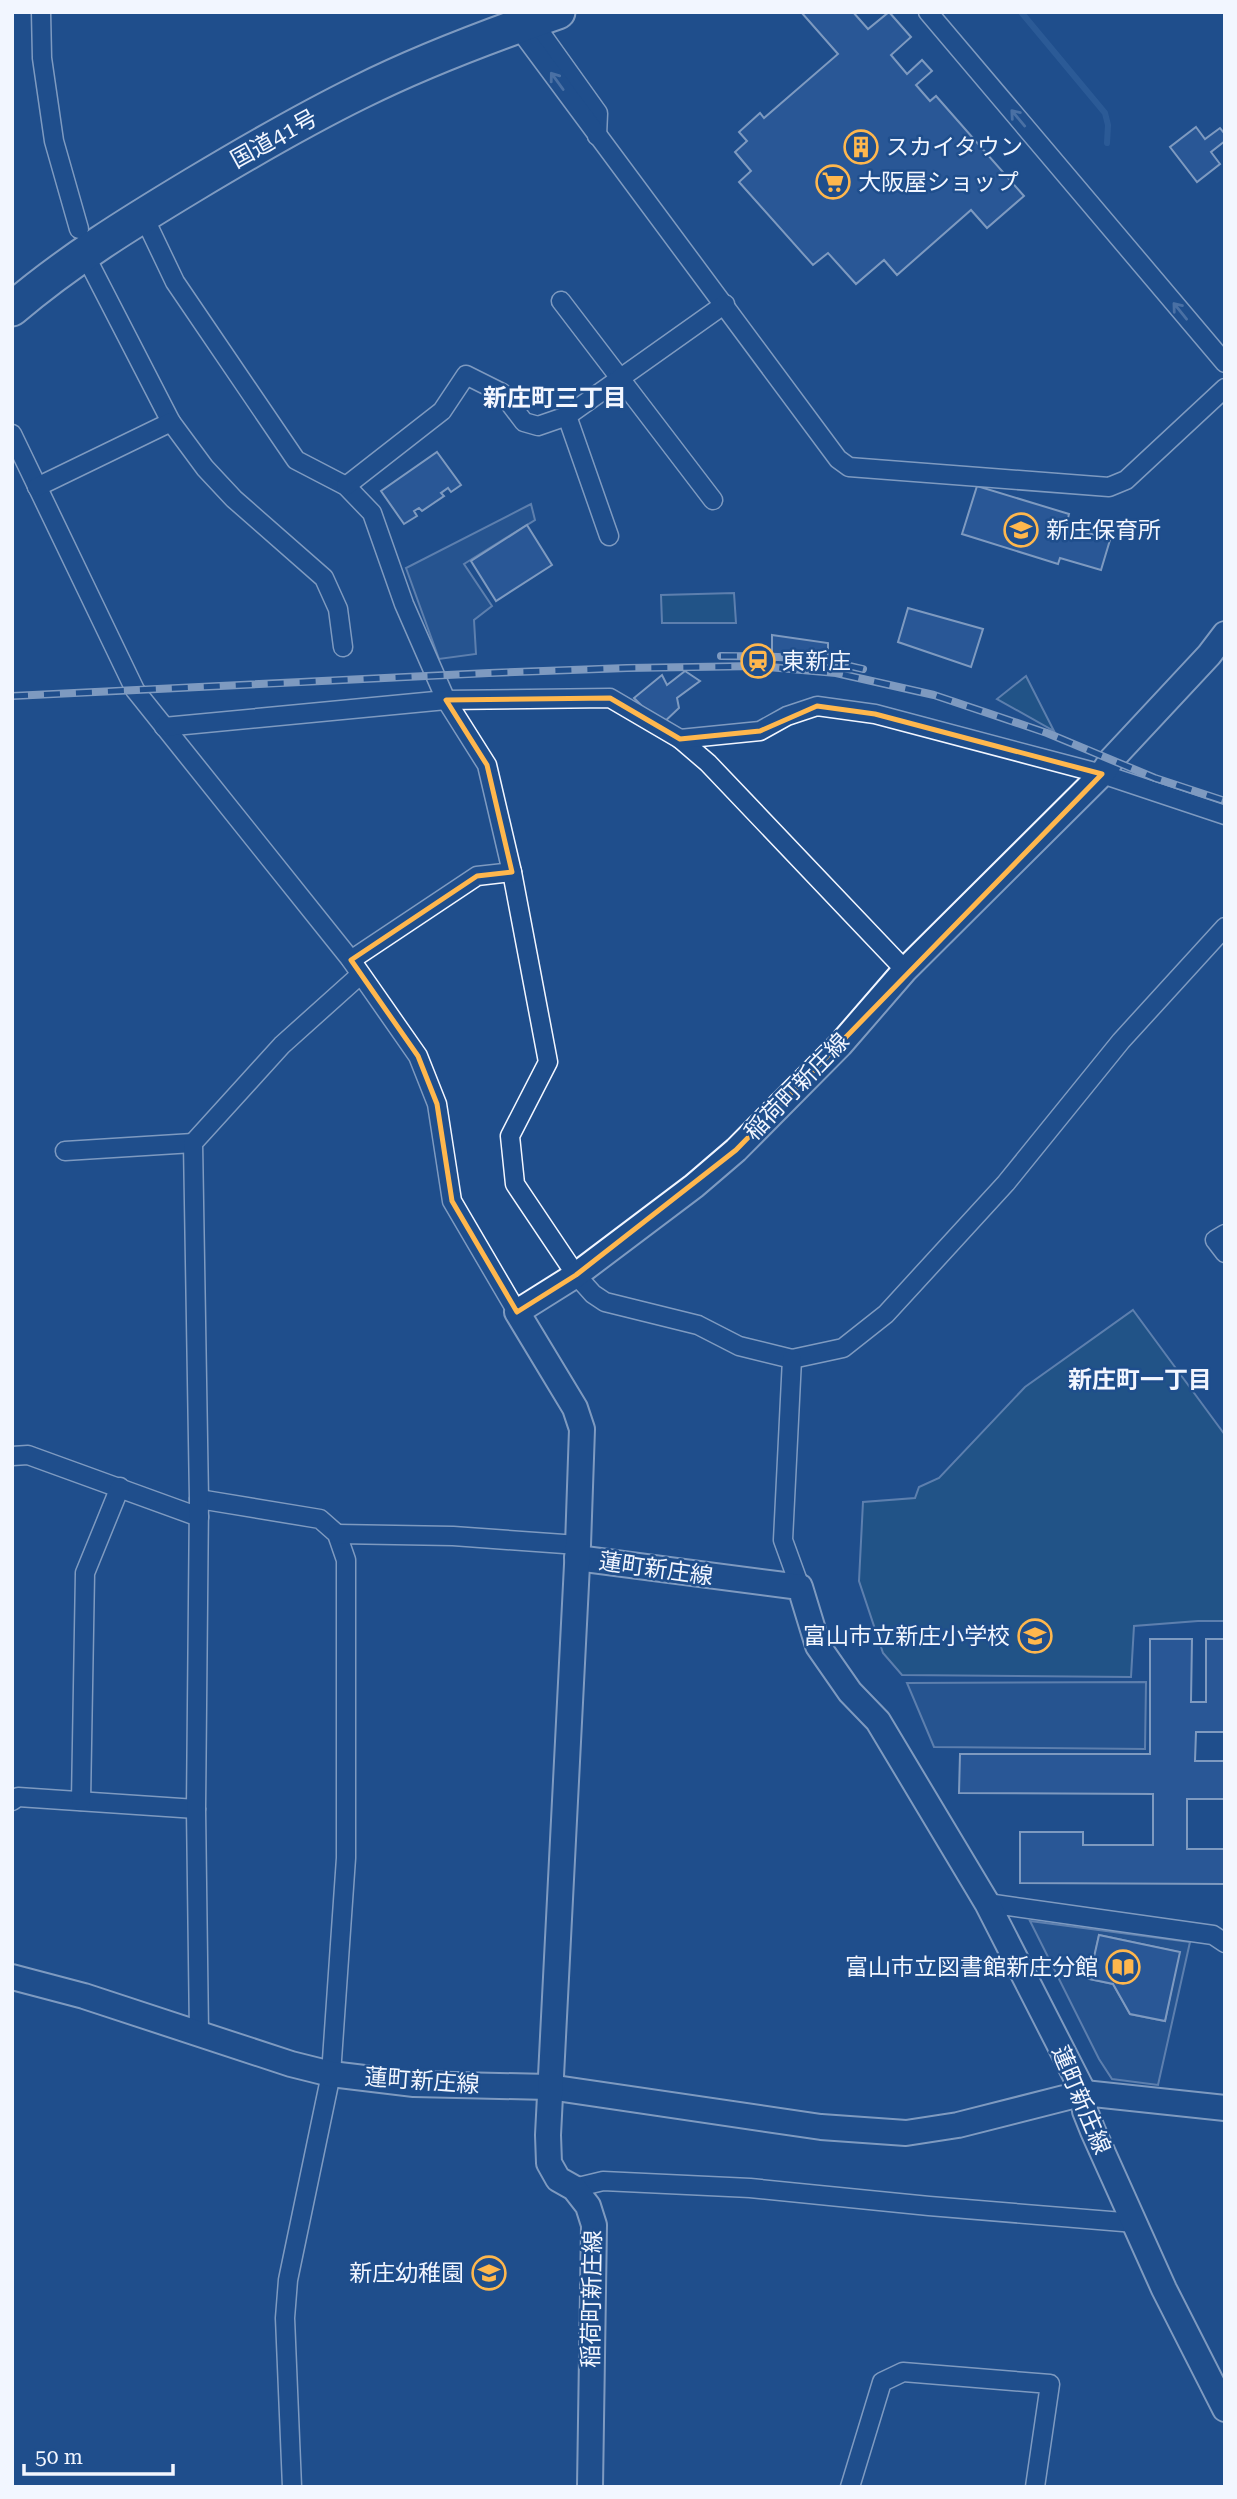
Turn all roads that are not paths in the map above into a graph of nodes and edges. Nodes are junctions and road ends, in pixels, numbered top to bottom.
1 (41, 12) edge
2 (928, 12) edge
3 (522, 16) edge
4 (143, 215) junction
5 (82, 241) junction
6 (12, 279) edge
7 (561, 300) dead end
8 (725, 304) junction
9 (12, 309) edge
10 (1225, 363) edge
11 (622, 379) junction
12 (1225, 388) edge
13 (567, 416) junction
14 (171, 422) junction
15 (12, 434) edge
16 (346, 486) junction
17 (37, 487) junction
18 (713, 500) dead end
19 (609, 536) dead end
20 (1225, 634) edge
21 (342, 647) dead end
22 (446, 700) junction
23 (163, 727) junction
24 (680, 739) junction
25 (1102, 774) junction
26 (1225, 815) edge
27 (512, 872) junction
28 (1225, 927) edge
29 (356, 968) junction
30 (905, 970) junction
31 (193, 1143) junction
32 (65, 1151) dead end
33 (1225, 1234) edge
34 (1225, 1253) edge
35 (576, 1275) junction
36 (517, 1312) junction
37 (792, 1359) junction
38 (12, 1456) edge
39 (120, 1487) junction
40 (199, 1508) junction
41 (337, 1534) junction
42 (578, 1552) junction
43 (800, 1587) junction
44 (12, 1801) edge
45 (81, 1801) junction
46 (196, 1809) junction
47 (987, 1903) junction
48 (1225, 1943) edge
49 (12, 1977) edge
50 (199, 2033) junction
51 (331, 2074) junction
52 (549, 2087) junction
53 (1084, 2093) junction
54 (1225, 2108) edge
55 (574, 2188) junction
56 (1135, 2223) junction
57 (1225, 2409) edge
58 (292, 2487) edge
59 (590, 2487) edge
60 (851, 2487) edge
61 (1035, 2487) edge

1 - 5 street
10 -> 2 street
3 - 4 highway, 国道41号
3 - 5 highway, 国道41号
3 - 8 street
4 - 5 highway, 国道41号
4 - 16 street
5 - 6 highway, 国道41号
5 - 9 highway, 国道41号
5 - 14 street
7 - 11 street
8 - 11 street
8 - 12 street
11 - 13 street
11 - 18 street
13 - 16 street
13 - 19 street
14 - 17 street
14 - 21 street
15 - 17 street
16 - 22 street
17 - 23 street
20 - 25 main road, 稲荷町新庄線
22 - 23 street
22 - 24 street
22 - 27 street
23 - 29 street
24 - 25 street
24 - 30 street
25 - 26 street
25 - 30 main road, 稲荷町新庄線
27 - 29 street
27 - 35 street
28 - 37 street
29 - 31 street
29 - 36 street
30 - 35 main road, 稲荷町新庄線
31 - 32 street
31 - 40 street
33 - 34 street
35 - 36 main road, 稲荷町新庄線
35 - 37 street
36 - 42 main road
37 - 43 street
38 - 39 street
39 - 40 street
39 - 45 street
40 - 41 street
40 - 46 street
41 - 42 street
41 - 51 street
42 - 43 main road, 蓮町新庄線
42 - 52 main road, 蓮町新庄線
43 - 47 main road, 蓮町新庄線
44 - 45 street
45 - 46 street
46 - 50 street
47 - 48 street
47 - 53 main road, 蓮町新庄線
49 - 50 main road, 蓮町新庄線
50 - 51 main road, 蓮町新庄線
51 - 52 main road, 蓮町新庄線
51 - 58 street
52 - 53 main road
52 - 55 main road, 稲荷町新庄線
53 - 54 main road
53 - 56 main road, 蓮町新庄線
55 - 56 street
55 - 59 main road, 稲荷町新庄線
56 - 57 main road, 蓮町新庄線
60 - 61 street

